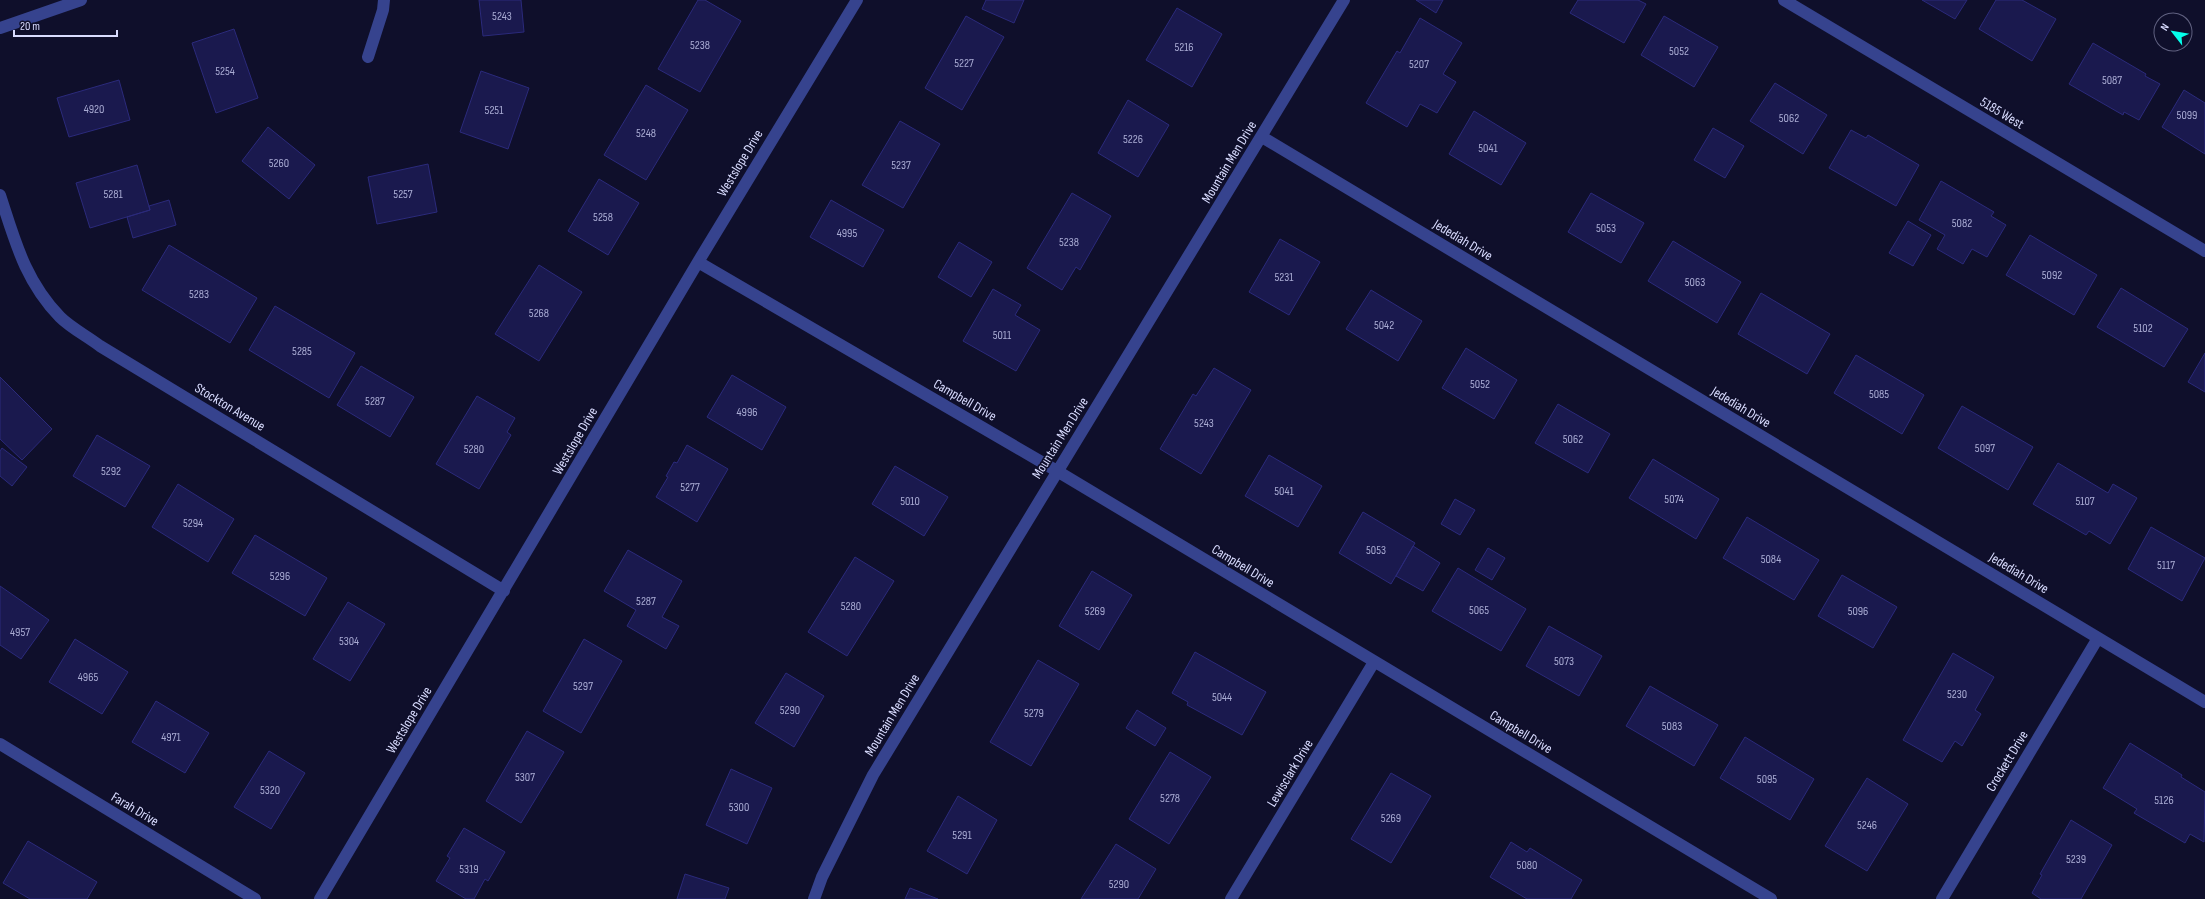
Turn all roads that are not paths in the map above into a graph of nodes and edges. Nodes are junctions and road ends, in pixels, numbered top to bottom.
1 (82, 0) edge
2 (384, 0) edge
3 (857, 0) edge
4 (1344, 0) edge
5 (1784, 0) edge
6 (0, 28) edge
7 (368, 58) dead end
8 (1262, 137) junction
9 (0, 195) edge
10 (2205, 251) edge
11 (698, 262) junction
12 (1057, 471) junction
13 (504, 591) junction
14 (2098, 638) junction
15 (1374, 662) junction
16 (2205, 702) edge
17 (0, 744) edge
18 (255, 899) edge
19 (320, 899) edge
20 (814, 899) edge
21 (1231, 899) edge
22 (1771, 899) edge
23 (1942, 899) edge

1 - 6 street
2 - 7 street
3 - 11 street, Westslope Drive
4 - 8 street, Mountain Men Drive
5 - 10 street, 5185 West
8 - 12 street, Mountain Men Drive
8 - 14 street, Jedediah Drive
9 - 13 street, Stockton Avenue
11 - 12 street, Campbell Drive
11 - 13 street, Westslope Drive
12 - 15 street, Campbell Drive
12 - 20 street, Mountain Men Drive
13 - 19 street, Westslope Drive
14 - 16 street, Jedediah Drive
14 - 23 street, Crockett Drive
15 - 21 street, Lewisclark Drive
15 - 22 street, Campbell Drive
17 - 18 street, Farah Drive

